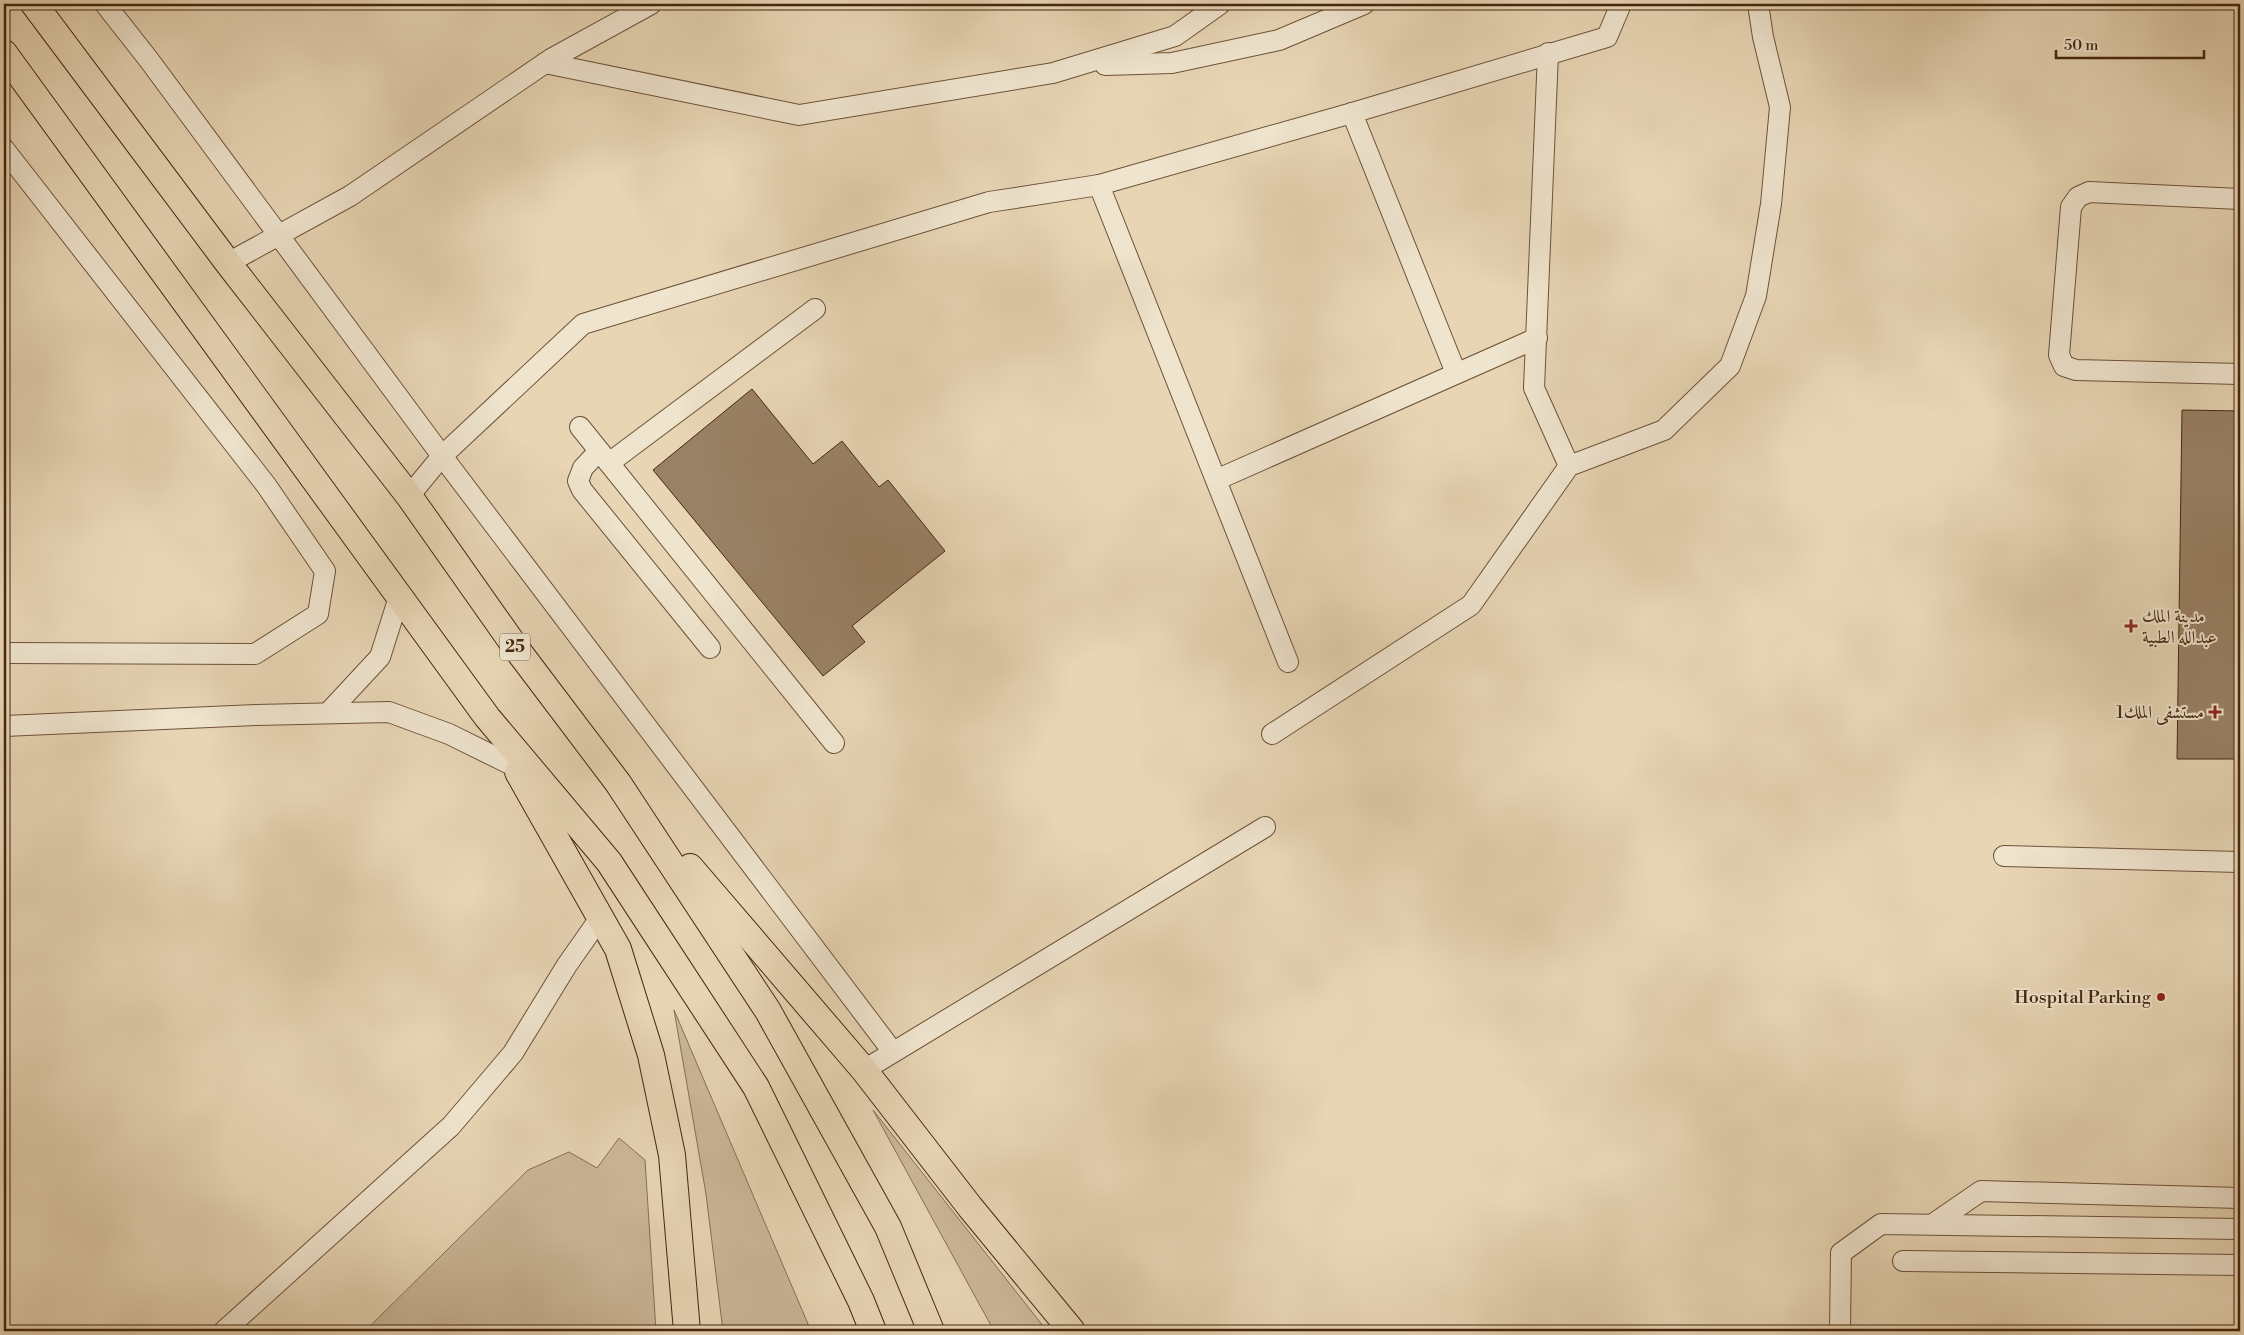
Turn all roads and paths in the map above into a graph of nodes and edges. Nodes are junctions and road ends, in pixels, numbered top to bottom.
1 (34, 4) edge
2 (105, 4) edge
3 (651, 4) edge
4 (1220, 4) edge
5 (1364, 4) edge
6 (1621, 4) edge
7 (1758, 4) edge
8 (4, 53) edge
9 (1548, 53) junction
10 (545, 63) junction
11 (1078, 66) junction
12 (1352, 113) junction
13 (4, 149) edge
14 (1099, 185) junction
15 (2240, 198) edge
16 (280, 235) junction
17 (228, 263) junction
18 (815, 309) dead end
19 (1537, 338) junction
20 (1456, 373) junction
21 (2240, 374) edge
22 (580, 427) dead end
23 (442, 456) junction
24 (604, 457) junction
25 (1569, 466) junction
26 (1216, 480) junction
27 (409, 496) junction
28 (400, 597) junction
29 (710, 648) dead end
30 (4, 652) edge
31 (1288, 662) dead end
32 (328, 713) junction
33 (487, 717) junction
34 (4, 726) edge
35 (1272, 734) dead end
36 (834, 743) dead end
37 (514, 766) junction
38 (618, 783) junction
39 (1265, 827) dead end
40 (2004, 856) dead end
41 (2240, 862) edge
42 (600, 918) junction
43 (893, 1052) junction
44 (864, 1070) junction
45 (2240, 1198) edge
46 (1933, 1224) junction
47 (2240, 1229) edge
48 (1903, 1261) dead end
49 (2240, 1265) edge
50 (224, 1331) edge
51 (687, 1331) edge
52 (873, 1331) edge
53 (932, 1331) edge
54 (1072, 1331) edge
55 (1840, 1331) edge

1 - 17 main road, 25
2 - 16 street
3 - 10 street
4 - 11 street
5 - 11 street
6 - 9 street
7 - 25 street
8 - 28 main road
9 - 12 street
9 - 19 street
10 - 11 street
10 - 16 street
12 - 14 street
12 - 20 street
13 - 30 street
14 - 23 street
14 - 26 street
15 - 21 street
16 - 17 street
16 - 23 street
17 - 27 main road, 25
18 - 24 street
19 - 20 street
19 - 25 street
20 - 26 street
22 - 24 street
23 - 27 street
23 - 43 street
24 - 29 street
24 - 36 street
25 - 35 street
26 - 31 street
27 - 38 main road, 25
28 - 32 street
28 - 33 main road
32 - 34 street
32 - 37 street
33 - 37 main road
33 - 52 main road
37 - 42 main road
38 - 44 main road
38 - 53 main road, 25
39 - 43 street
40 - 41 street
42 - 50 street
42 - 51 main road
43 - 44 street
44 - 54 main road
45 - 46 street
46 - 47 street
46 - 55 street
48 - 49 street

